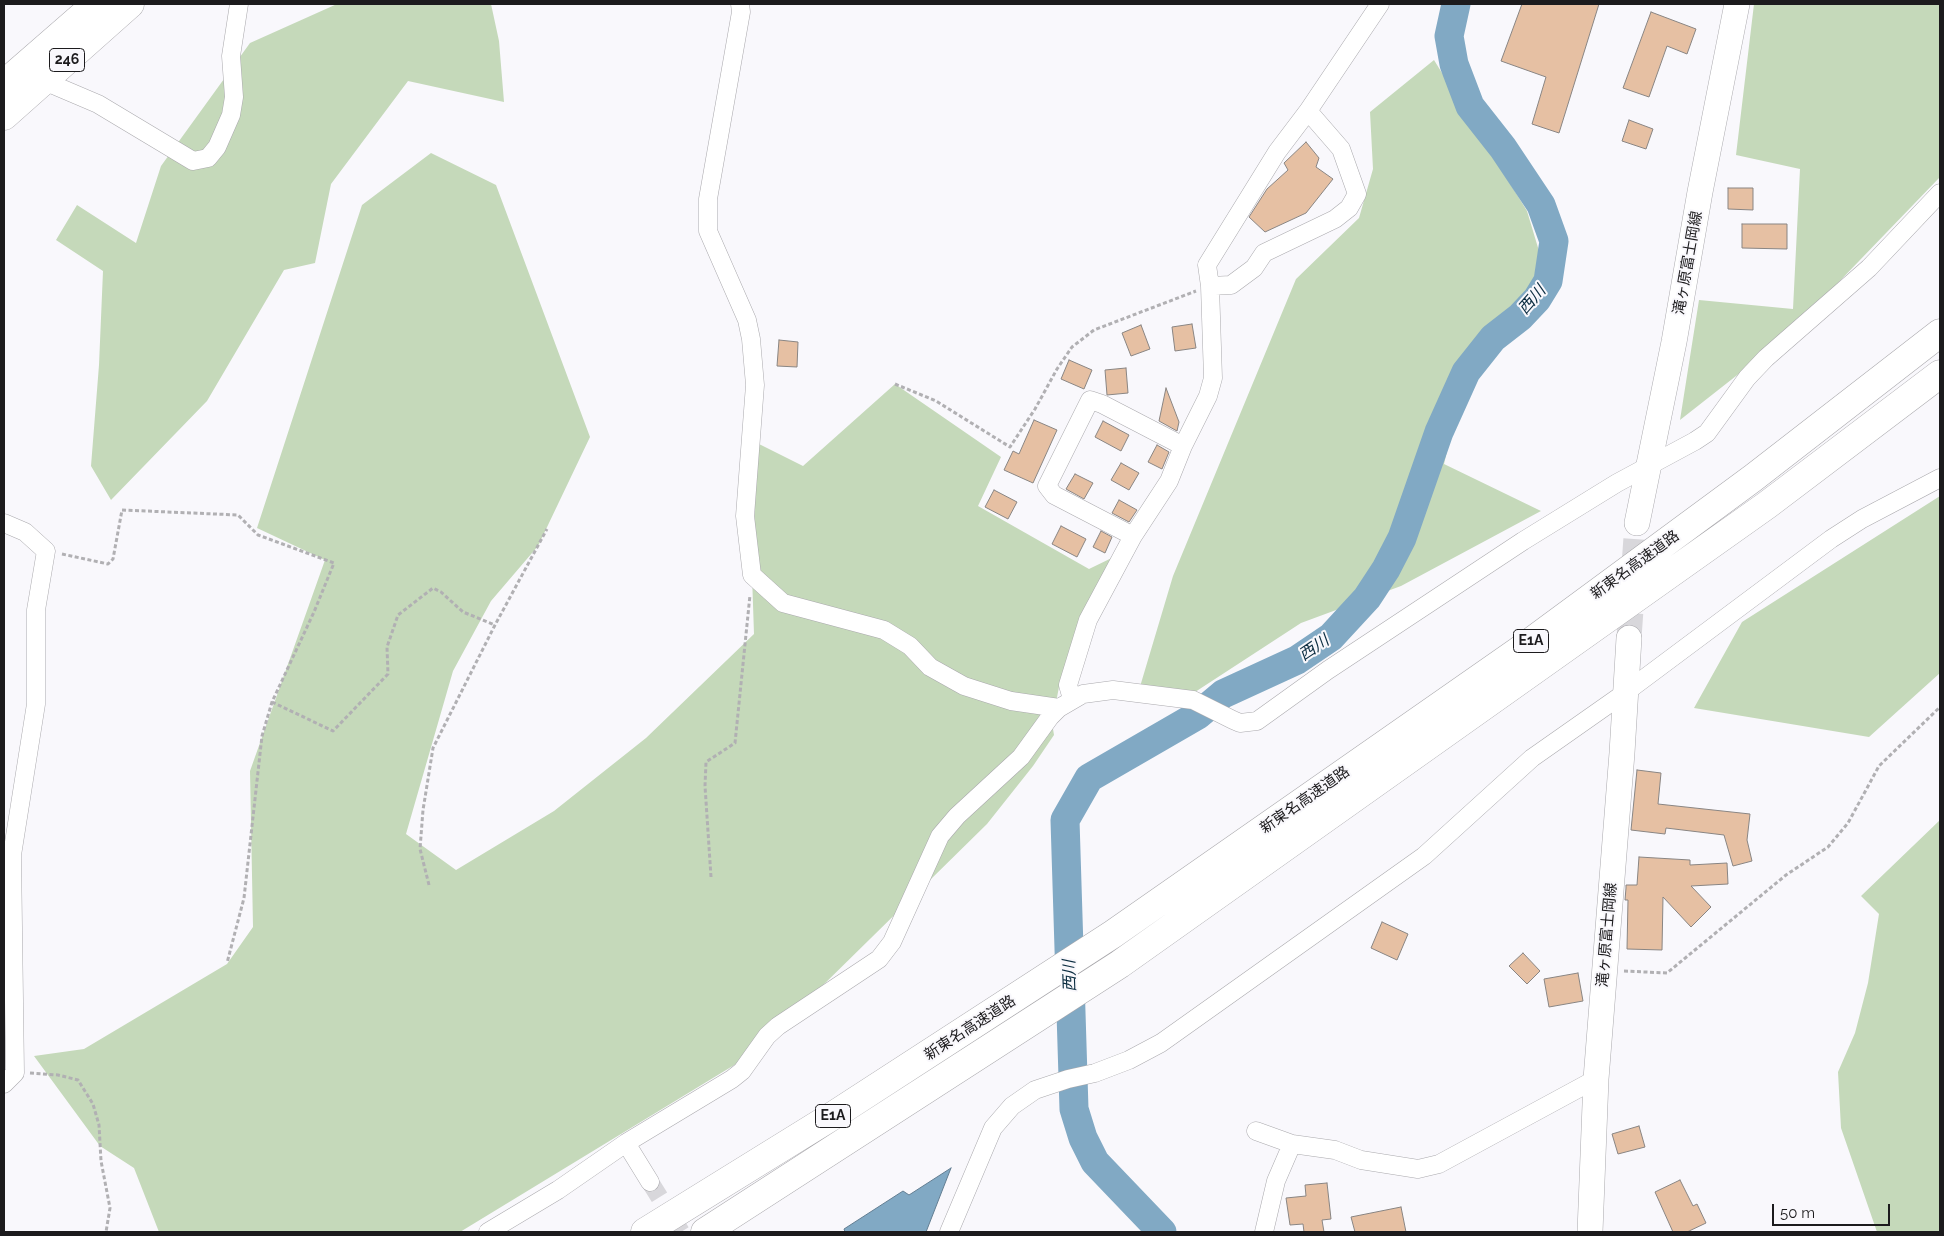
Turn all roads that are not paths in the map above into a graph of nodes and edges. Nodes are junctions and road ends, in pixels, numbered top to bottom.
1 (96, 4) edge
2 (130, 4) edge
3 (239, 4) edge
4 (740, 4) edge
5 (1380, 4) edge
6 (1737, 4) edge
7 (44, 81) junction
8 (4, 84) edge
9 (1308, 111) junction
10 (4, 116) edge
11 (1940, 192) edge
12 (1210, 286) junction
13 (1940, 333) edge
14 (1940, 374) edge
15 (1183, 446) junction
16 (1649, 466) junction
17 (1940, 478) edge
18 (4, 523) edge
19 (1637, 523) tunnel mouth
20 (1133, 536) junction
21 (1629, 638) tunnel mouth
22 (1626, 692) junction
23 (1065, 704) junction
24 (10, 1078) edge
25 (1596, 1079) junction
26 (1256, 1131) dead end
27 (626, 1143) junction
28 (1292, 1144) junction
29 (650, 1182) tunnel mouth
30 (488, 1232) edge
31 (645, 1232) edge
32 (705, 1232) edge
33 (948, 1232) edge
34 (1264, 1232) edge
35 (1590, 1232) edge

1 - 8 highway, 246
2 - 7 highway, 246
3 - 7 street
4 - 23 street
5 - 9 street
6 - 16 main road, 滝ヶ原富士岡線
7 - 10 highway, 246
9 - 12 street
9 - 12 street
11 - 16 street
12 - 15 street
13 - 31 highway, 新東名高速道路 / E1A
14 - 32 highway, 新東名高速道路 / E1A
15 - 20 street
15 - 20 street
16 - 19 main road, 滝ヶ原富士岡線
16 - 23 street
17 - 22 street
18 - 24 street
20 - 23 street
21 - 22 main road, 滝ヶ原富士岡線
22 - 25 main road, 滝ヶ原富士岡線
22 - 33 street
23 - 27 street
25 - 28 street
25 - 35 main road, 滝ヶ原富士岡線
26 - 28 street
27 - 29 street
27 - 30 street
28 - 34 street

